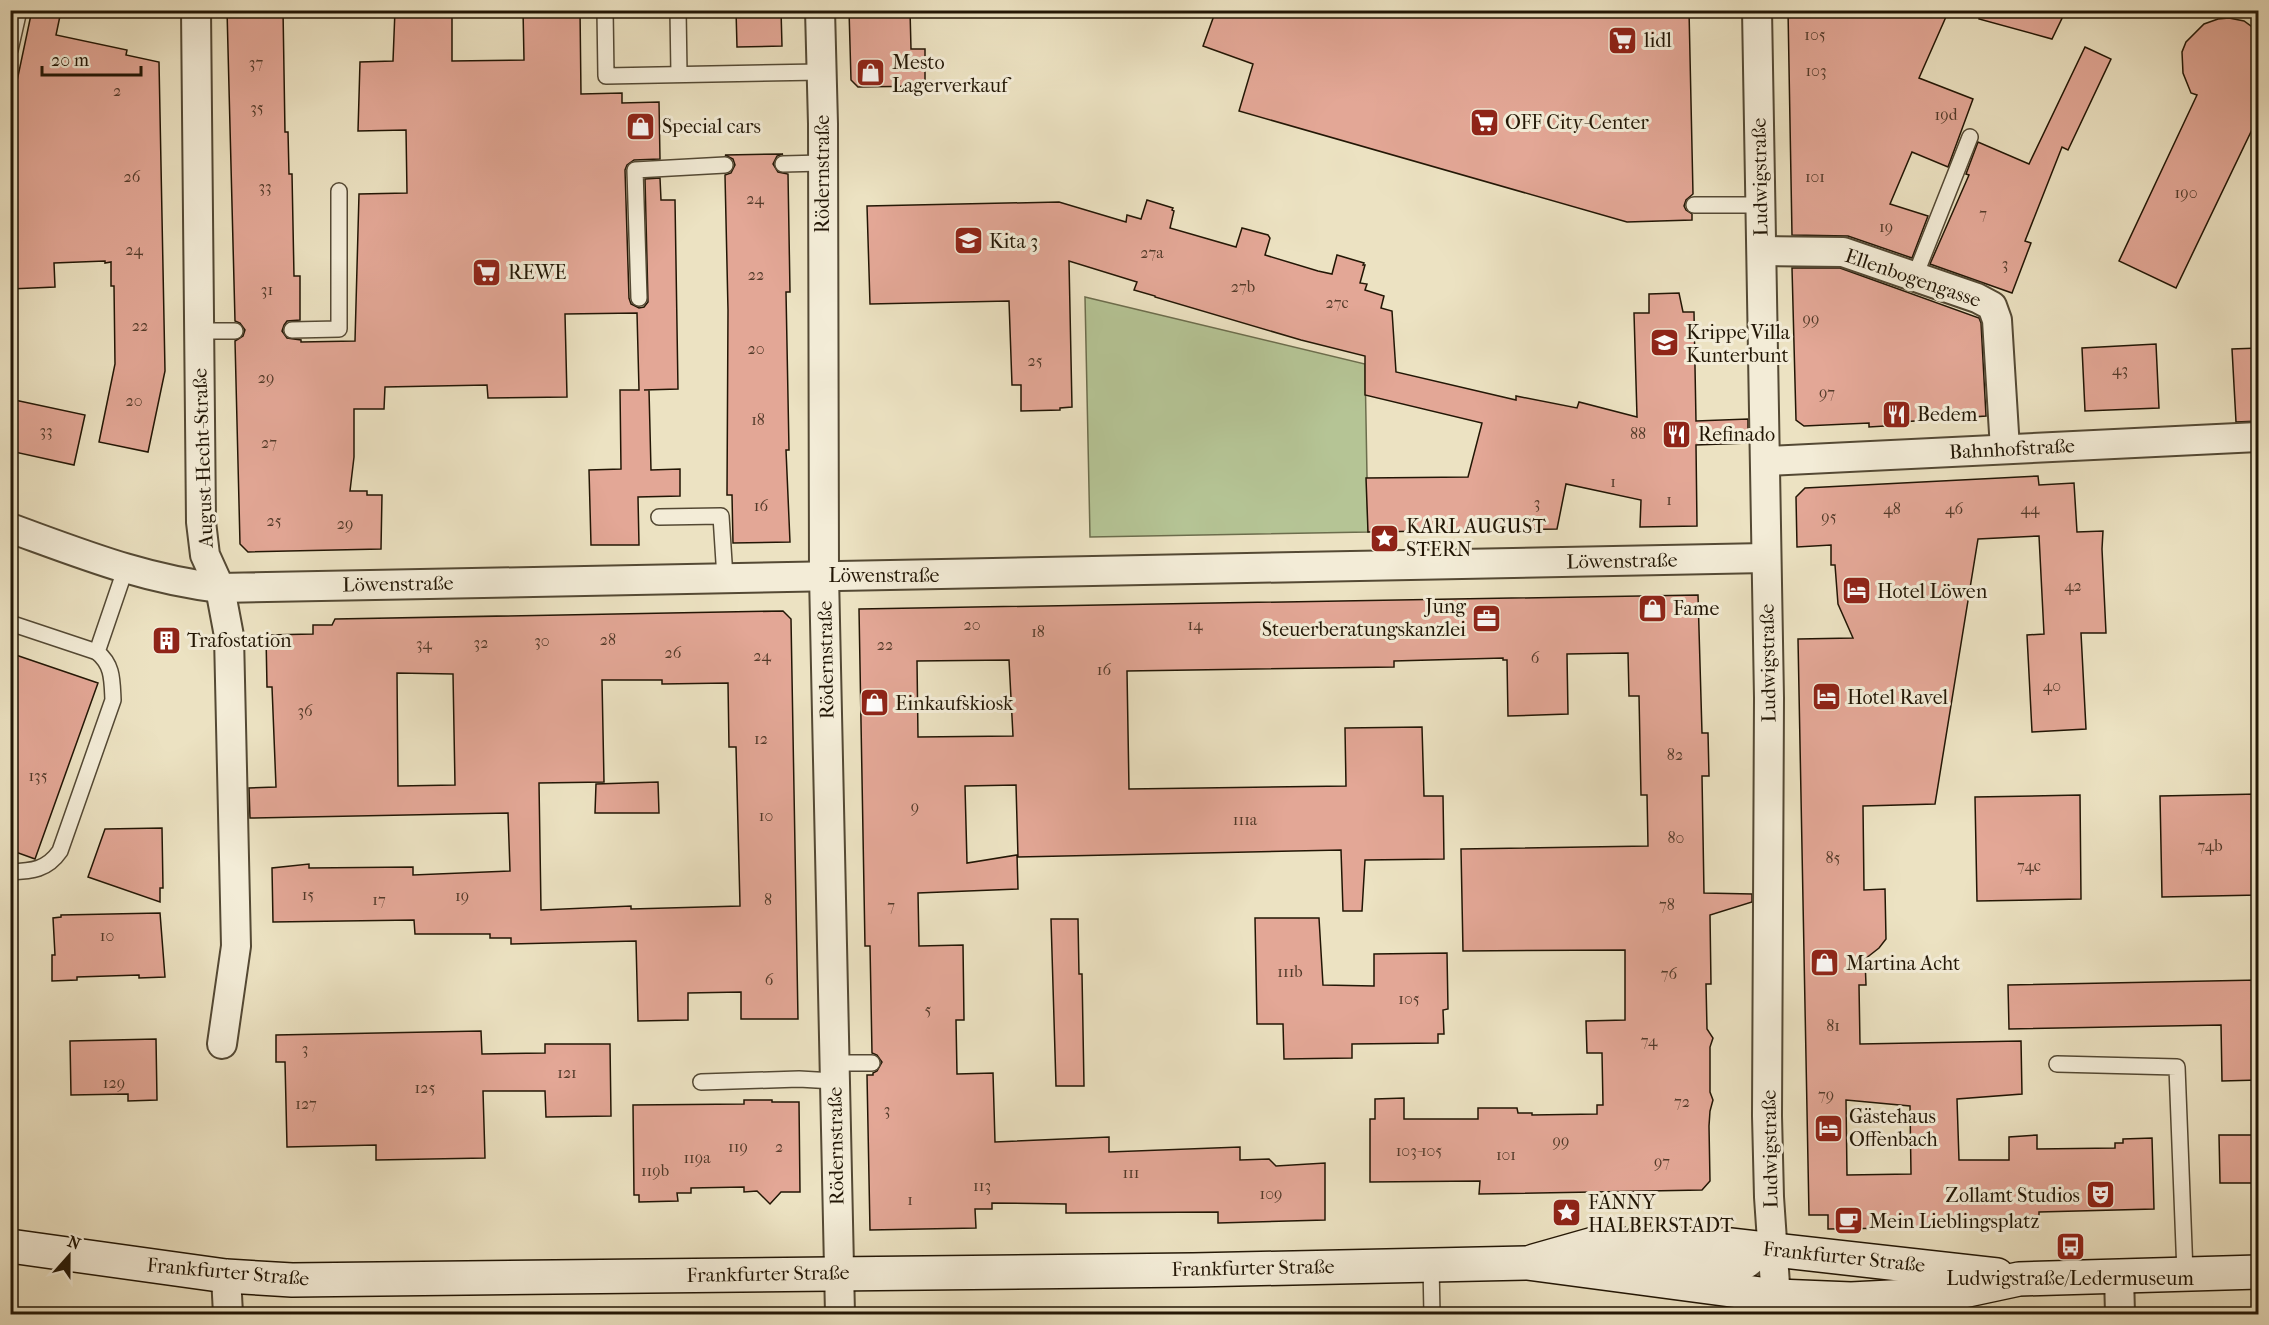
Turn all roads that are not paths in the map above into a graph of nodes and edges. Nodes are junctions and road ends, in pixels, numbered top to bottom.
1 (19, 10) edge
2 (196, 10) edge
3 (605, 10) edge
4 (678, 10) edge
5 (820, 10) edge
6 (1757, 10) edge
7 (10, 50) edge
8 (820, 72) junction
9 (679, 74) junction
10 (1970, 137) dead end
11 (822, 163) junction
12 (783, 164) dead end
13 (725, 165) dead end
14 (339, 191) dead end
15 (1694, 205) dead end
16 (1761, 205) junction
17 (1762, 251) junction
18 (1915, 276) junction
19 (639, 298) dead end
20 (292, 330) dead end
21 (199, 331) junction
22 (235, 332) dead end
23 (2259, 437) edge
24 (2005, 449) junction
25 (1766, 461) junction
26 (659, 517) dead end
27 (10, 528) edge
28 (1766, 558) junction
29 (125, 570) junction
30 (824, 575) junction
31 (725, 578) junction
32 (220, 588) junction
33 (10, 623) edge
34 (97, 652) junction
35 (10, 872) edge
36 (222, 1044) dead end
37 (872, 1063) dead end
38 (2057, 1064) dead end
39 (834, 1072) junction
40 (701, 1082) dead end
41 (10, 1246) edge
42 (1773, 1248) junction
43 (1527, 1263) junction
44 (1431, 1264) junction
45 (2259, 1272) edge
46 (838, 1273) junction
47 (2185, 1273) junction
48 (2119, 1275) junction
49 (226, 1276) junction
50 (2019, 1279) junction
51 (1776, 1305) edge
52 (228, 1314) edge
53 (840, 1314) edge
54 (1432, 1314) edge
55 (2120, 1314) edge

1 - 7 lane
2 - 21 street, August-Hecht-Straße
3 - 9 lane
4 - 9 lane
5 - 8 street, Rödernstraße
6 - 16 street, Ludwigstraße
8 - 9 lane
8 - 11 street, Rödernstraße
10 - 18 lane
11 - 12 lane
11 - 30 street, Rödernstraße
13 - 19 lane
14 - 20 lane
15 - 16 lane
16 - 17 street, Ludwigstraße
17 - 18 street, Ellenbogengasse
17 - 25 street, Ludwigstraße
18 - 24 street, Ellenbogengasse
21 - 22 lane
21 - 32 street, August-Hecht-Straße
23 - 24 street, Bahnhofstraße
24 - 25 street, Bahnhofstraße
25 - 28 street, Ludwigstraße
26 - 31 lane
27 - 29 street, Löwenstraße
28 - 30 street, Löwenstraße
28 - 42 street, Ludwigstraße
29 - 32 street, Löwenstraße
29 - 34 lane
30 - 31 street, Löwenstraße
30 - 39 street, Rödernstraße
31 - 32 street, Löwenstraße
32 - 36 street, August-Hecht-Straße
33 - 34 lane
34 - 35 lane
37 - 39 lane
38 - 47 lane
39 - 40 lane
39 - 46 street, Rödernstraße
41 - 49 main road, Frankfurter Straße
42 - 43 main road, Frankfurter Straße
42 - 50 main road, Frankfurter Straße
42 - 51 street, Ludwigstraße
43 - 44 main road, Frankfurter Straße
43 - 51 main road, Frankfurter Straße
44 - 46 main road, Frankfurter Straße
44 - 54 lane
45 - 47 main road, Frankfurter Straße
46 - 49 main road, Frankfurter Straße
46 - 53 street, Rödernstraße
47 - 48 main road, Frankfurter Straße
48 - 50 main road, Frankfurter Straße
48 - 55 street
49 - 52 street
50 - 51 main road, Frankfurter Straße

